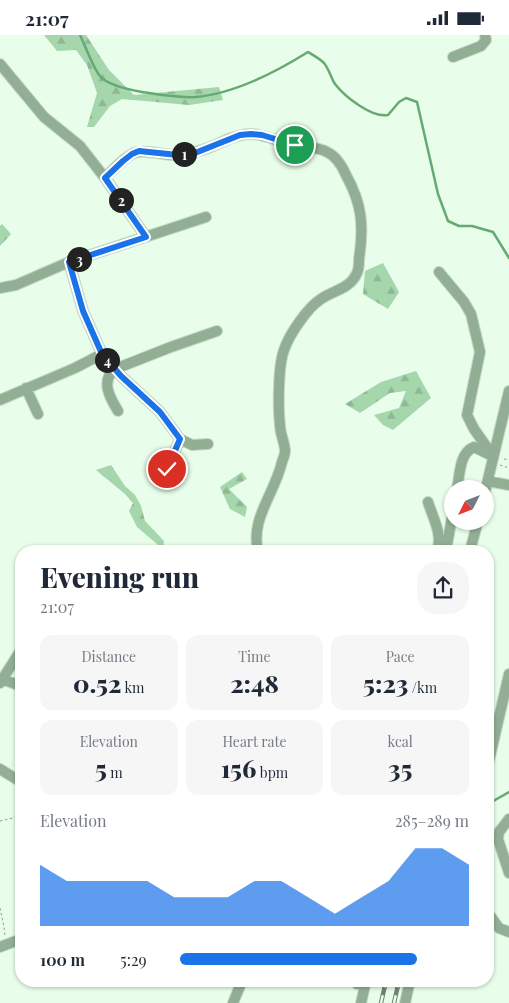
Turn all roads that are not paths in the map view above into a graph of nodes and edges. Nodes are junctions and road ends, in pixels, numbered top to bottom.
1 (485, 35) edge
2 (453, 57) dead end
3 (0, 63) edge
4 (105, 178) junction
5 (206, 217) dead end
6 (146, 237) junction
7 (69, 262) junction
8 (440, 271) dead end
9 (0, 288) edge
10 (217, 331) dead end
11 (102, 354) junction
12 (115, 369) junction
13 (26, 388) junction
14 (509, 391) edge
15 (0, 400) edge
16 (118, 411) dead end
17 (38, 414) dead end
18 (180, 439) junction
19 (208, 444) dead end
20 (493, 457) junction
21 (158, 480) dead end
22 (459, 480) edge
23 (488, 480) edge
24 (494, 482) edge
25 (509, 485) edge
26 (428, 502) dead end
27 (450, 530) edge
28 (476, 530) edge
29 (256, 545) edge
30 (438, 545) edge
31 (447, 545) edge
32 (472, 545) edge
33 (15, 659) edge
34 (509, 674) edge
35 (1, 681) edge
36 (15, 684) edge
37 (494, 739) edge
38 (0, 769) edge
39 (15, 778) edge
40 (509, 819) edge
41 (509, 873) edge
42 (494, 921) edge
43 (509, 932) edge
44 (15, 941) edge
45 (1, 947) edge
46 (240, 987) edge
47 (360, 987) edge
48 (409, 987) edge
49 (233, 1003) edge
50 (361, 1003) edge
51 (405, 1003) edge

1 - 2 street
3 - 4 street
4 - 6 street
4 - 29 street
5 - 6 street
6 - 7 street
7 - 9 street
7 - 11 street
8 - 20 street
10 - 12 street
11 - 12 street
11 - 13 street
12 - 16 street
12 - 18 street
13 - 15 street
13 - 17 street
14 - 20 street
18 - 19 street
18 - 21 street
20 - 22 street
20 - 23 street
24 - 25 street
26 - 30 street
27 - 31 street
28 - 32 street
33 - 35 street
34 - 37 street
35 - 36 street
38 - 39 street
40 - 41 street
42 - 43 street
44 - 45 street
46 - 49 street
47 - 50 street
48 - 51 street

